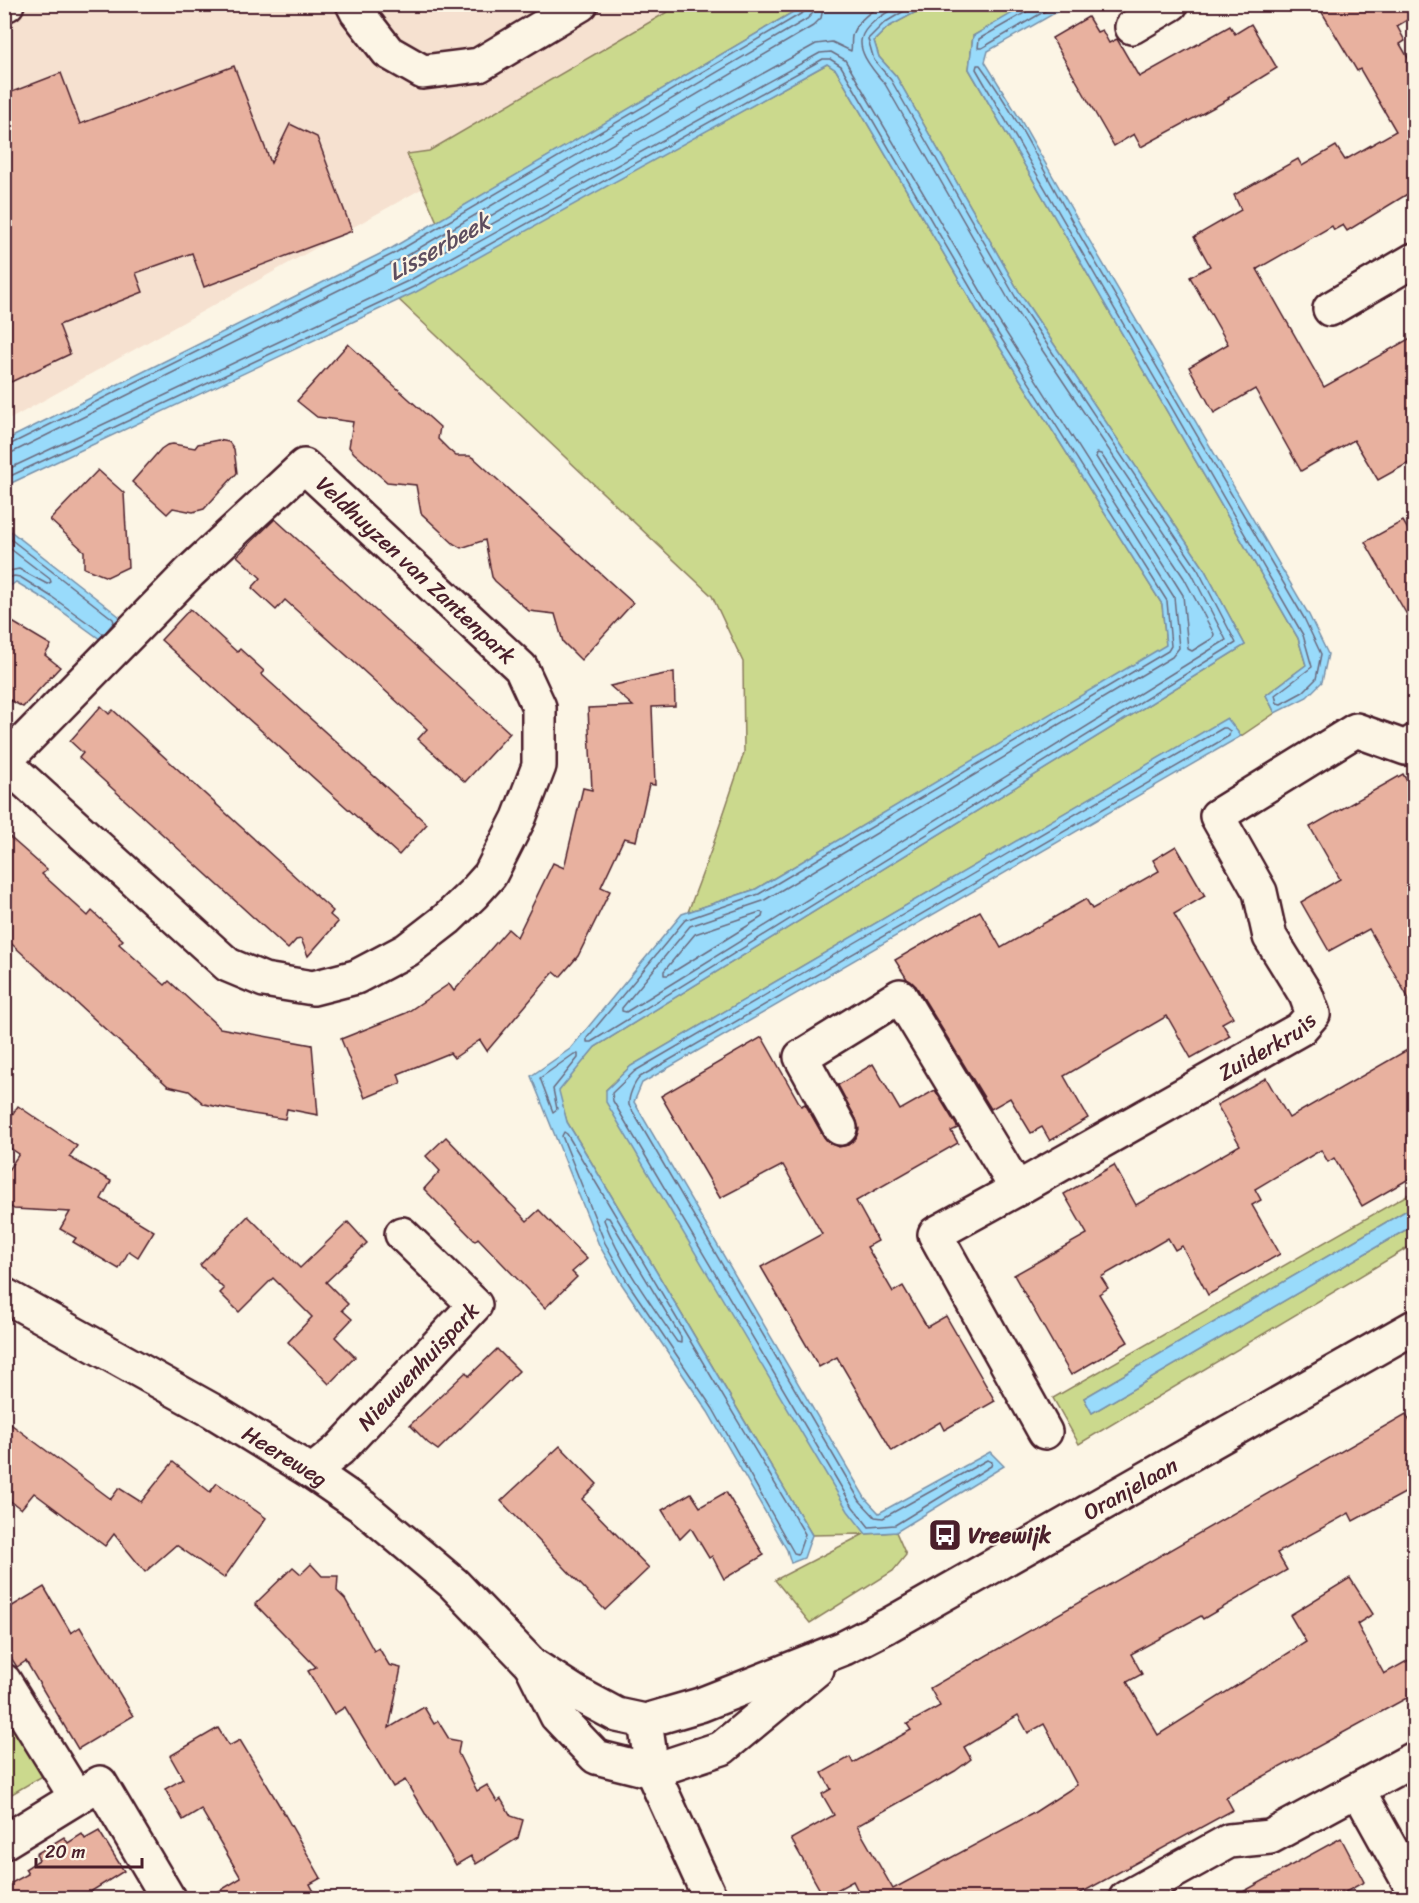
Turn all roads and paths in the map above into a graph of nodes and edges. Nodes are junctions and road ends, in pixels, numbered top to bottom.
1 (353, 4) edge
2 (581, 4) edge
3 (1171, 4) edge
4 (1132, 27) dead end
5 (1414, 260) edge
6 (1330, 309) dead end
7 (1414, 742) edge
8 (4, 762) edge
9 (840, 1128) dead end
10 (1017, 1189) junction
11 (402, 1234) dead end
12 (7, 1304) edge
13 (1414, 1327) edge
14 (1045, 1432) dead end
15 (312, 1472) junction
16 (844, 1648) junction
17 (531, 1664) junction
18 (4, 1681) edge
19 (645, 1721) junction
20 (1414, 1759) edge
21 (652, 1772) junction
22 (1358, 1790) junction
23 (76, 1797) junction
24 (4, 1842) edge
25 (1414, 1891) edge
26 (168, 1899) edge
27 (710, 1899) edge
28 (1126, 1899) edge

1 - 2 street
3 - 4 street
5 - 6 street
7 - 10 street, Zuiderkruis
8 - 8 street, Veldhuyzen van Zantenpark
9 - 10 street
10 - 14 street, Zuiderkruis
11 - 15 street, Nieuwenhuispark
12 - 15 street, Heereweg
13 - 16 street, Oranjelaan
15 - 17 street, Heereweg
16 - 19 street, Oranjelaan
16 - 21 street, Oranjelaan
17 - 19 street, Heereweg
17 - 21 street, Heereweg
18 - 23 street
19 - 21 street
20 - 22 street
21 - 27 street
22 - 25 street
22 - 28 street
23 - 24 street
23 - 26 street

